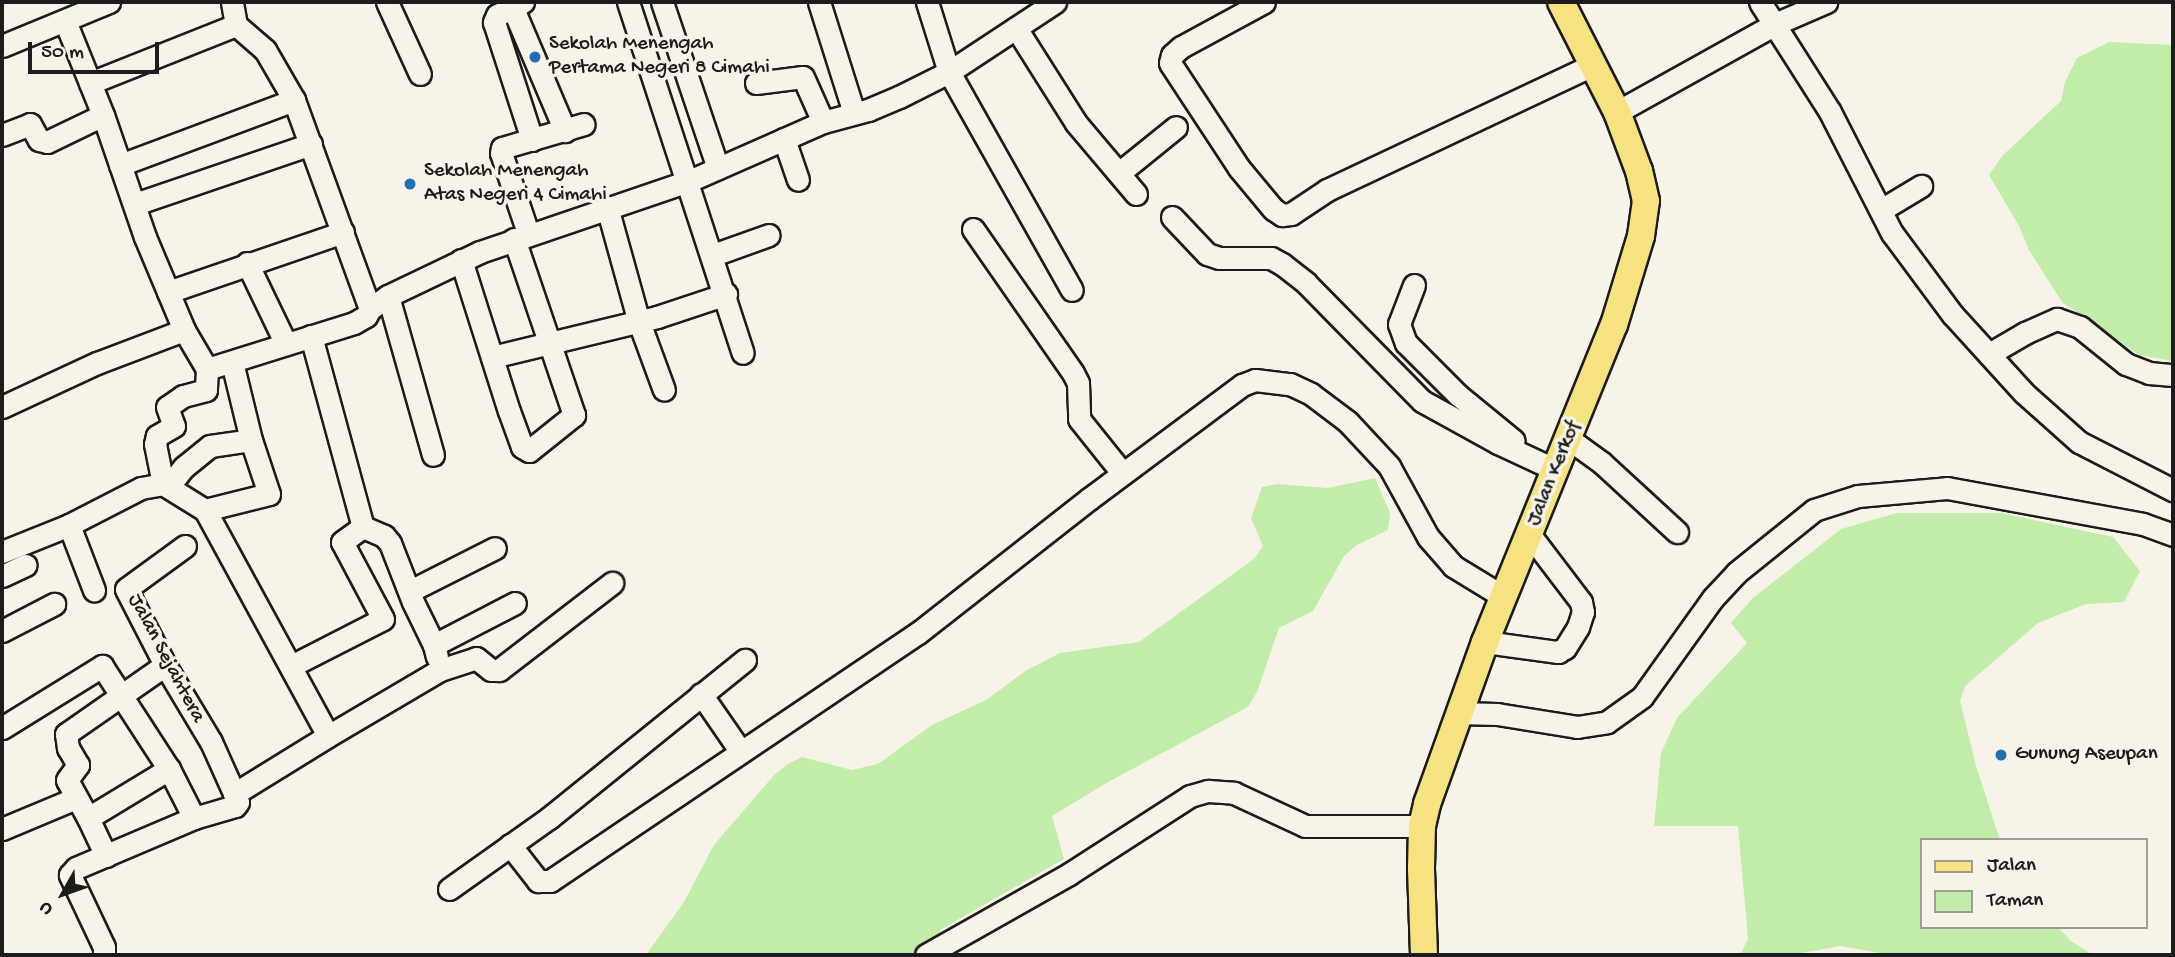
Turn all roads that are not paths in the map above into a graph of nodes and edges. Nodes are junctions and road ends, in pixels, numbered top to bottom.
1 (109, 2) edge
2 (232, 2) edge
3 (387, 2) edge
4 (628, 2) edge
5 (662, 2) edge
6 (819, 2) edge
7 (928, 2) edge
8 (1264, 2) edge
9 (1561, 2) edge
10 (1760, 2) edge
11 (1826, 2) edge
12 (1052, 3) edge
13 (518, 4) edge
14 (65, 21) junction
15 (1775, 24) junction
16 (236, 25) junction
17 (1016, 28) junction
18 (677, 45) junction
19 (2, 46) edge
20 (647, 56) junction
21 (1593, 65) junction
22 (949, 72) junction
23 (420, 74) dead end
24 (90, 83) junction
25 (756, 83) dead end
26 (294, 100) junction
27 (1617, 112) junction
28 (854, 113) junction
29 (103, 115) junction
30 (823, 122) junction
31 (1177, 127) dead end
32 (2, 135) edge
33 (784, 139) junction
34 (531, 140) junction
35 (311, 144) junction
36 (120, 165) junction
37 (718, 169) junction
38 (1119, 173) junction
39 (798, 180) dead end
40 (689, 181) junction
41 (1921, 186) dead end
42 (1136, 194) dead end
43 (135, 204) junction
44 (607, 207) junction
45 (1881, 209) junction
46 (1172, 217) dead end
47 (973, 229) dead end
48 (343, 232) junction
49 (769, 235) dead end
50 (521, 236) junction
51 (713, 255) junction
52 (461, 260) junction
53 (247, 264) junction
54 (1414, 285) dead end
55 (1072, 290) dead end
56 (168, 292) junction
57 (726, 294) junction
58 (388, 296) junction
59 (370, 309) junction
60 (639, 322) junction
61 (184, 330) junction
62 (311, 336) junction
63 (548, 343) junction
64 (286, 344) junction
65 (743, 353) dead end
66 (1989, 354) junction
67 (492, 357) junction
68 (232, 362) junction
69 (207, 369) junction
70 (2173, 375) edge
71 (664, 390) dead end
72 (2, 407) edge
73 (251, 440) junction
74 (433, 455) dead end
75 (1562, 457) junction
76 (1123, 474) junction
77 (166, 485) junction
78 (2173, 490) edge
79 (205, 510) junction
80 (69, 525) junction
81 (363, 527) junction
82 (1677, 532) dead end
83 (1530, 535) junction
84 (2173, 535) edge
85 (185, 546) dead end
86 (495, 548) dead end
87 (2, 552) edge
88 (26, 565) dead end
89 (2, 576) edge
90 (612, 583) dead end
91 (94, 590) dead end
92 (410, 590) junction
93 (1504, 597) junction
94 (514, 603) dead end
95 (54, 604) dead end
96 (2, 631) edge
97 (1485, 642) junction
98 (434, 645) junction
99 (745, 660) dead end
100 (165, 665) junction
101 (291, 666) junction
102 (440, 670) junction
103 (701, 694) junction
104 (122, 696) junction
105 (1457, 713) junction
106 (2, 728) edge
107 (328, 736) junction
108 (741, 752) junction
109 (169, 769) junction
110 (234, 794) junction
111 (76, 798) junction
112 (88, 818) junction
113 (194, 818) junction
114 (1422, 826) junction
115 (2, 829) edge
116 (510, 845) junction
117 (106, 856) junction
118 (449, 889) dead end
119 (104, 955) edge
120 (926, 955) edge
121 (1424, 955) edge

1 - 14 street
2 - 16 street
3 - 23 street
4 - 20 street
5 - 18 street
6 - 28 street
7 - 22 street
8 - 21 street
9 - 21 main road, Jalan Kerkof
10 - 15 street
11 - 15 street
12 - 17 street
13 - 34 street
13 - 34 street
14 - 19 street
14 - 24 street
15 - 27 street
15 - 45 street
16 - 24 street
16 - 26 street
17 - 22 street
17 - 38 street
18 - 20 street
18 - 37 street
20 - 40 street
21 - 27 main road, Jalan Kerkof
22 - 28 street
22 - 55 street
24 - 29 street
25 - 30 street
26 - 35 street
26 - 36 street
27 - 75 main road, Jalan Kerkof
28 - 30 street
29 - 32 street
29 - 36 street
30 - 33 street
31 - 38 street
33 - 37 street
33 - 39 street
34 - 50 street
35 - 43 street
35 - 48 street
36 - 43 street
37 - 40 street
38 - 42 street
40 - 44 street
40 - 51 street
41 - 45 street
43 - 56 street
44 - 50 street
44 - 60 street
45 - 66 street
46 - 75 street
47 - 76 street
48 - 53 street
48 - 59 street
49 - 51 street
50 - 52 street
50 - 63 street
51 - 57 street
52 - 58 street
52 - 67 street
53 - 56 street
53 - 64 street
54 - 75 street
56 - 61 street
57 - 60 street
57 - 65 street
58 - 59 street
58 - 74 street
59 - 62 street
60 - 63 street
60 - 71 street
61 - 69 street
61 - 72 street
62 - 64 street
62 - 81 street
63 - 67 street
63 - 67 street
64 - 68 street
66 - 70 street
66 - 78 street
68 - 69 street
68 - 73 street
69 - 77 street
73 - 77 street
73 - 79 street
75 - 82 street
75 - 83 main road, Jalan Kerkof
76 - 93 street
76 - 108 street
77 - 79 street
77 - 80 street
79 - 101 street
80 - 87 street
80 - 91 street
81 - 92 street
81 - 101 street
83 - 93 main road, Jalan Kerkof
83 - 97 street
84 - 105 street
85 - 100 street, Jalan Sejahtera
86 - 92 street
88 - 89 street
90 - 102 street
92 - 98 street
93 - 97 main road, Jalan Kerkof
94 - 98 street
95 - 96 street
97 - 105 main road, Jalan Kerkof
98 - 102 street
99 - 103 street
100 - 104 street
100 - 110 street, Jalan Sejahtera
101 - 107 street
102 - 107 street
103 - 108 street
103 - 116 street
104 - 106 street
104 - 109 street
104 - 111 street
105 - 114 main road, Jalan Kerkof
107 - 110 street
108 - 116 street
109 - 112 street
109 - 113 street
110 - 113 street
111 - 112 street
111 - 115 street
112 - 117 street
113 - 117 street
114 - 120 street
114 - 121 main road, Jalan Kerkof
116 - 118 street
117 - 119 street

